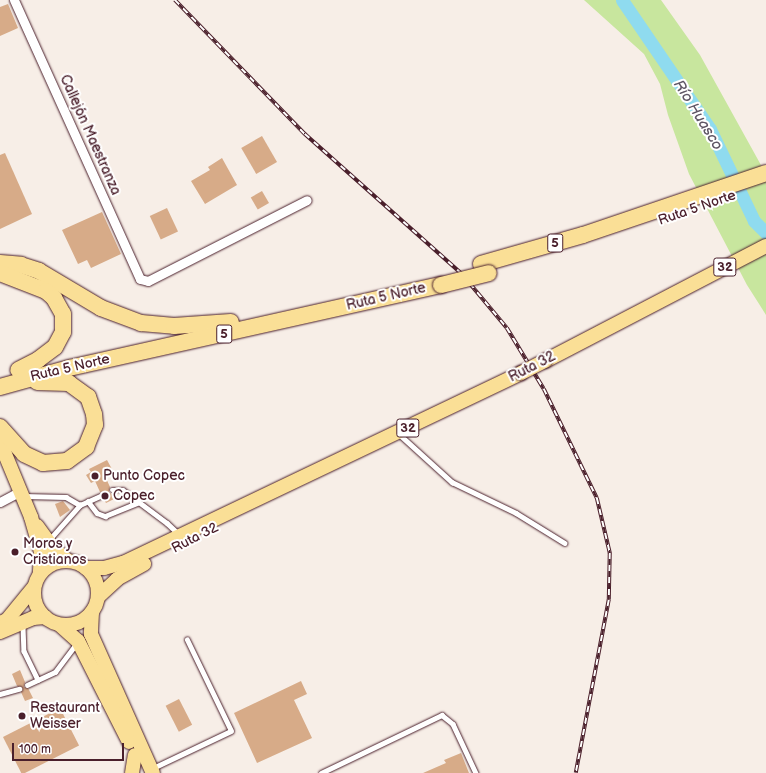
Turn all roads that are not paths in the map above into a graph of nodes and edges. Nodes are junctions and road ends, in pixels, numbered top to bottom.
1 (14, 0) edge
2 (766, 173) edge
3 (766, 184) edge
4 (306, 200) dead end
5 (630, 225) junction
6 (766, 246) edge
7 (0, 263) edge
8 (0, 273) edge
9 (438, 280) junction
10 (231, 322) junction
11 (18, 370) junction
12 (3, 382) edge
13 (0, 427) edge
14 (398, 433) junction
15 (0, 442) edge
16 (112, 490) dead end
17 (22, 494) junction
18 (102, 495) dead end
19 (88, 501) junction
20 (0, 502) edge
21 (138, 503) junction
22 (80, 505) junction
23 (31, 517) junction
24 (182, 539) junction
25 (48, 542) junction
26 (565, 543) dead end
27 (68, 561) junction
28 (86, 568) junction
29 (40, 573) junction
30 (34, 587) junction
31 (98, 597) junction
32 (92, 612) junction
33 (44, 617) junction
34 (25, 621) junction
35 (0, 623) edge
36 (60, 625) junction
37 (0, 632) edge
38 (187, 640) dead end
39 (78, 641) junction
40 (38, 680) junction
41 (27, 686) dead end
42 (19, 689) dead end
43 (0, 694) edge
44 (135, 754) junction
45 (149, 772) edge
46 (132, 773) edge
47 (321, 773) edge
48 (476, 773) edge

1 - 4 street, Callejón Maestranza
2 - 5 highway, Ruta 5 Norte / 5
3 - 5 highway, Ruta 5 Norte / 5
5 - 9 highway, Ruta 5 Norte / 5, bridge
6 - 14 main road, Ruta 32 / 32, bridge
7 - 10 highway
8 - 11 highway
9 - 10 highway, Ruta 5 Norte / 5
9 - 12 highway, Ruta 5 Norte / 5
10 - 11 highway, Ruta 5 Norte / 5
11 - 12 highway, Ruta 5 Norte / 5
12 - 13 highway
14 - 24 main road, Ruta 32 / 32
14 - 26 lane
15 - 17 main road
16 - 21 lane
17 - 20 street
17 - 22 lane
17 - 23 main road
18 - 19 lane
19 - 21 lane
19 - 22 lane
21 - 24 lane
22 - 25 lane
23 - 25 main road
23 - 29 main road
24 - 28 main road, Ruta 32 / 32
24 - 31 main road, Ruta 32 / 32
25 - 27 main road
27 - 28 main road, 32
27 - 29 main road
28 - 31 main road
29 - 30 main road
30 - 33 main road
30 - 35 main road
31 - 32 main road, 32
32 - 36 main road
32 - 45 main road
33 - 34 main road
33 - 36 main road
34 - 37 main road
34 - 40 lane
36 - 39 main road
38 - 45 lane
39 - 40 lane
39 - 44 main road
40 - 41 lane
42 - 43 lane
44 - 45 main road
44 - 46 main road
47 - 48 lane

